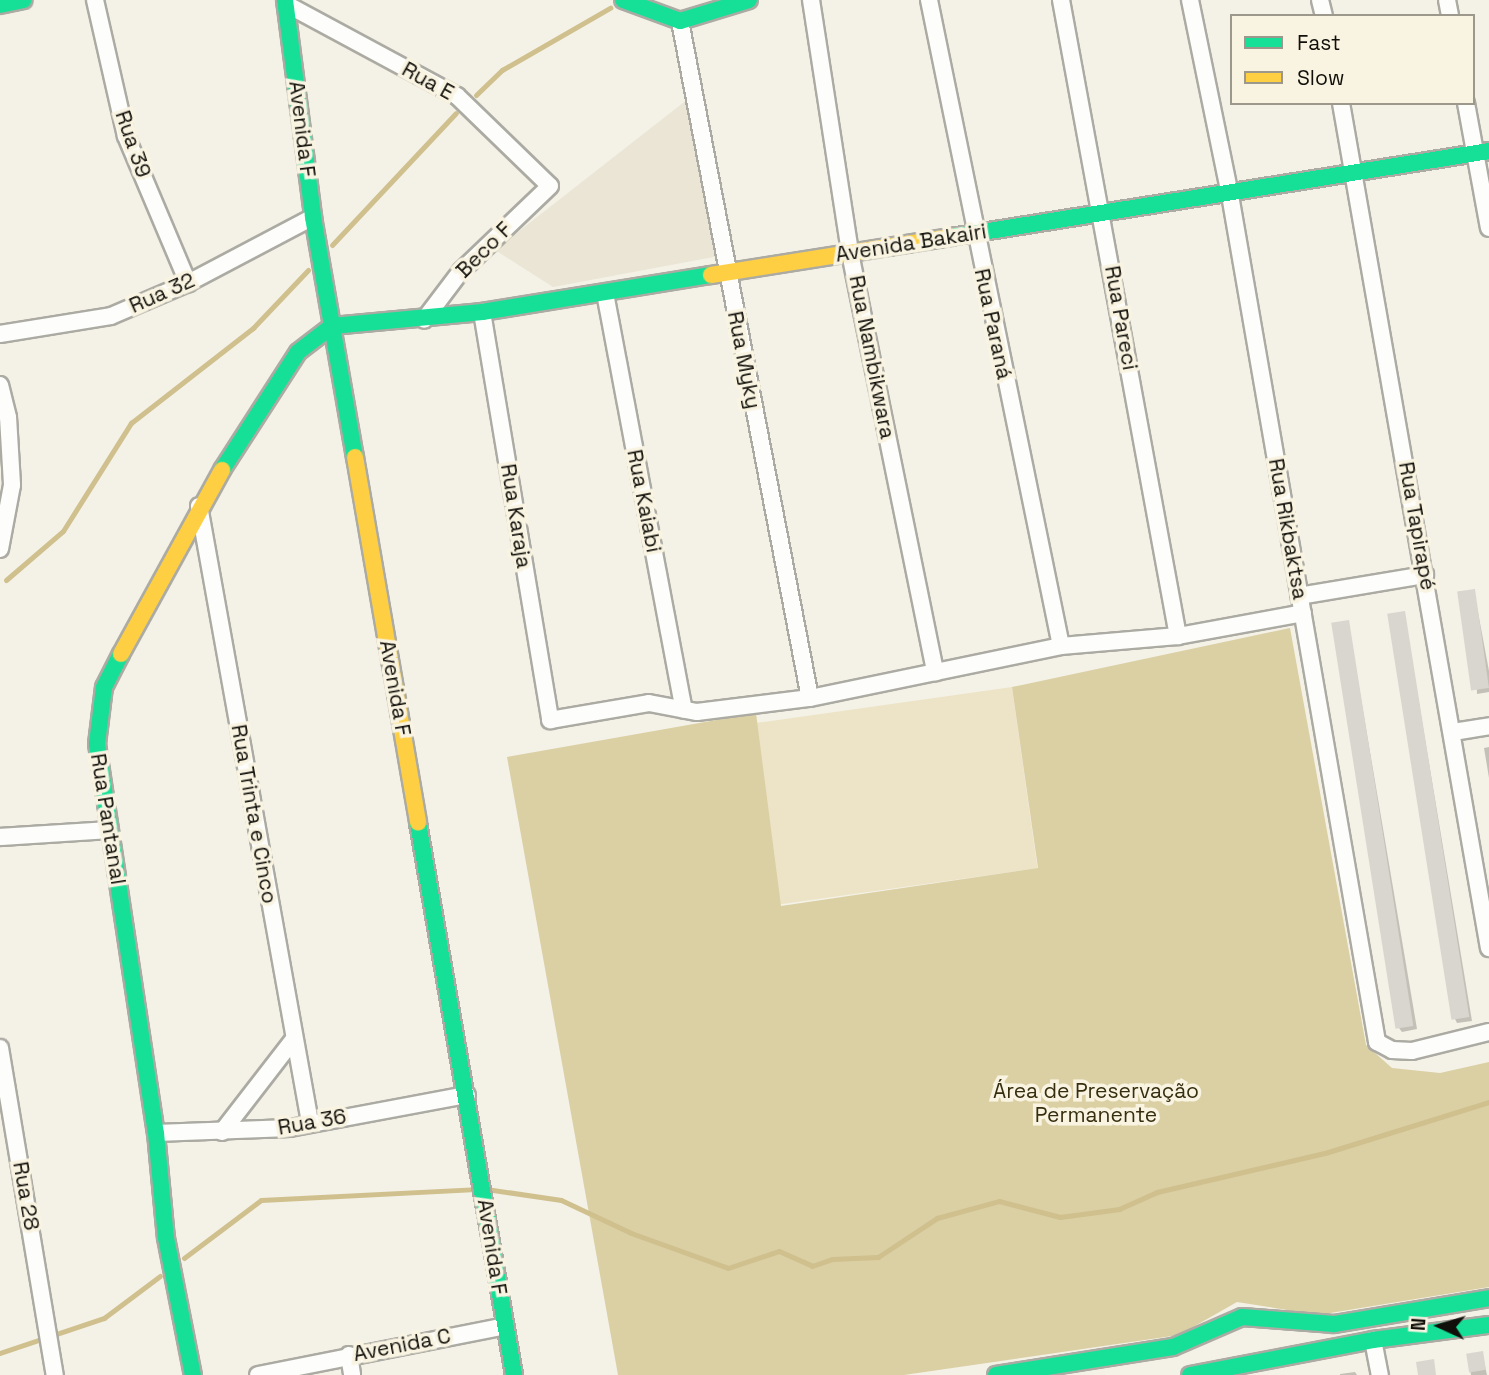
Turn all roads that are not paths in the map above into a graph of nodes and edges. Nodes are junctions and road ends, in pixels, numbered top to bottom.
1 (23, 0) edge
2 (96, 0) edge
3 (623, 0) edge
4 (749, 0) edge
5 (811, 0) edge
6 (929, 0) edge
7 (1061, 0) edge
8 (1190, 0) edge
9 (286, 2) edge
10 (0, 5) edge
11 (680, 21) junction
12 (1341, 105) edge
13 (1467, 105) edge
14 (1483, 153) edge
15 (1356, 175) junction
16 (550, 186) joint
17 (1230, 195) junction
18 (1102, 211) junction
19 (313, 218) junction
20 (1489, 228) edge
21 (974, 233) junction
22 (850, 253) junction
23 (727, 270) junction
24 (188, 283) junction
25 (605, 293) junction
26 (482, 312) junction
27 (424, 320) junction
28 (332, 326) junction
29 (0, 334) edge
30 (0, 385) edge
31 (6, 487) edge
32 (199, 506) junction
33 (0, 549) edge
34 (1425, 575) junction
35 (1299, 596) junction
36 (1303, 613) junction
37 (1178, 636) junction
38 (1061, 646) junction
39 (935, 671) junction
40 (810, 698) junction
41 (684, 710) junction
42 (1489, 726) edge
43 (1453, 732) junction
44 (110, 830) junction
45 (0, 837) edge
46 (1489, 948) edge
47 (1489, 1032) edge
48 (294, 1039) junction
49 (0, 1048) edge
50 (467, 1095) junction
51 (310, 1122) junction
52 (222, 1132) junction
53 (156, 1133) junction
54 (1489, 1298) edge
55 (1269, 1318) junction
56 (1489, 1325) edge
57 (505, 1326) junction
58 (1211, 1330) junction
59 (1373, 1340) junction
60 (349, 1355) junction
61 (1273, 1359) junction
62 (1230, 1368) junction
63 (1251, 1370) edge
64 (55, 1375) edge
65 (193, 1375) edge
66 (258, 1375) edge
67 (352, 1375) edge
68 (514, 1375) edge
69 (996, 1375) edge
70 (1190, 1375) edge
71 (1380, 1375) edge

1 - 10 street
2 - 24 street, Rua 39
3 - 11 street
4 - 11 street
5 - 22 street, Rua Nambikwara
6 - 21 street, Rua Paraná
7 - 18 street, Rua Pareci
8 - 17 street, Rua Rikbaktsa
9 - 16 street, Rua E
9 - 19 street, Avenida F
11 - 23 street, Rua Myky
12 - 15 street, Rua Tapirapé
13 - 14 street
14 - 15 street, Avenida Bakairi
14 - 20 street
15 - 17 street, Avenida Bakairi
15 - 34 street, Rua Tapirapé
16 - 27 street, Beco F
17 - 18 street, Avenida Bakairi
17 - 35 street, Rua Rikbaktsa
18 - 21 street, Avenida Bakairi
18 - 37 street, Rua Pareci
19 - 24 street, Rua 32
19 - 28 street, Avenida F
21 - 22 street, Avenida Bakairi
21 - 38 street, Rua Paraná
22 - 23 street, Avenida Bakairi
22 - 39 street, Rua Nambikwara
23 - 25 street, Avenida Bakairi
23 - 40 street, Rua Myky
24 - 29 street, Rua 32
25 - 26 street, Avenida Bakairi
25 - 41 street, Rua Kaiabi
26 - 27 street, Avenida Bakairi
26 - 41 street, Rua Karaja
27 - 28 street, Avenida Bakairi
28 - 32 street, Rua Pantanal
28 - 50 street, Avenida F
30 - 31 street
31 - 33 street
32 - 44 street, Rua Pantanal
32 - 48 street, Rua Trinta e Cinco
34 - 35 street
34 - 43 street, Rua Tapirapé
35 - 36 street, Rua Rikbaktsa
36 - 37 street
36 - 47 street, Rua Rikbaktsa
37 - 38 street
38 - 39 street
39 - 40 street
40 - 41 street
42 - 43 street
43 - 46 street, Rua Tapirapé
44 - 45 street
44 - 53 street, Rua Pantanal
48 - 51 street, Rua Trinta e Cinco
48 - 52 street
49 - 64 street, Rua 28
50 - 51 street, Rua 36
50 - 57 street, Avenida F
51 - 52 street, Rua 36
52 - 53 street, Rua 36
53 - 65 street, Rua Pantanal
54 - 55 street
55 - 58 street
55 - 61 street
56 - 59 street
57 - 60 street, Avenida C
57 - 68 street, Avenida F
58 - 62 street
58 - 69 street
59 - 61 street
59 - 71 street
60 - 66 street, Avenida C
60 - 67 street
61 - 63 street
62 - 63 street
62 - 70 street

